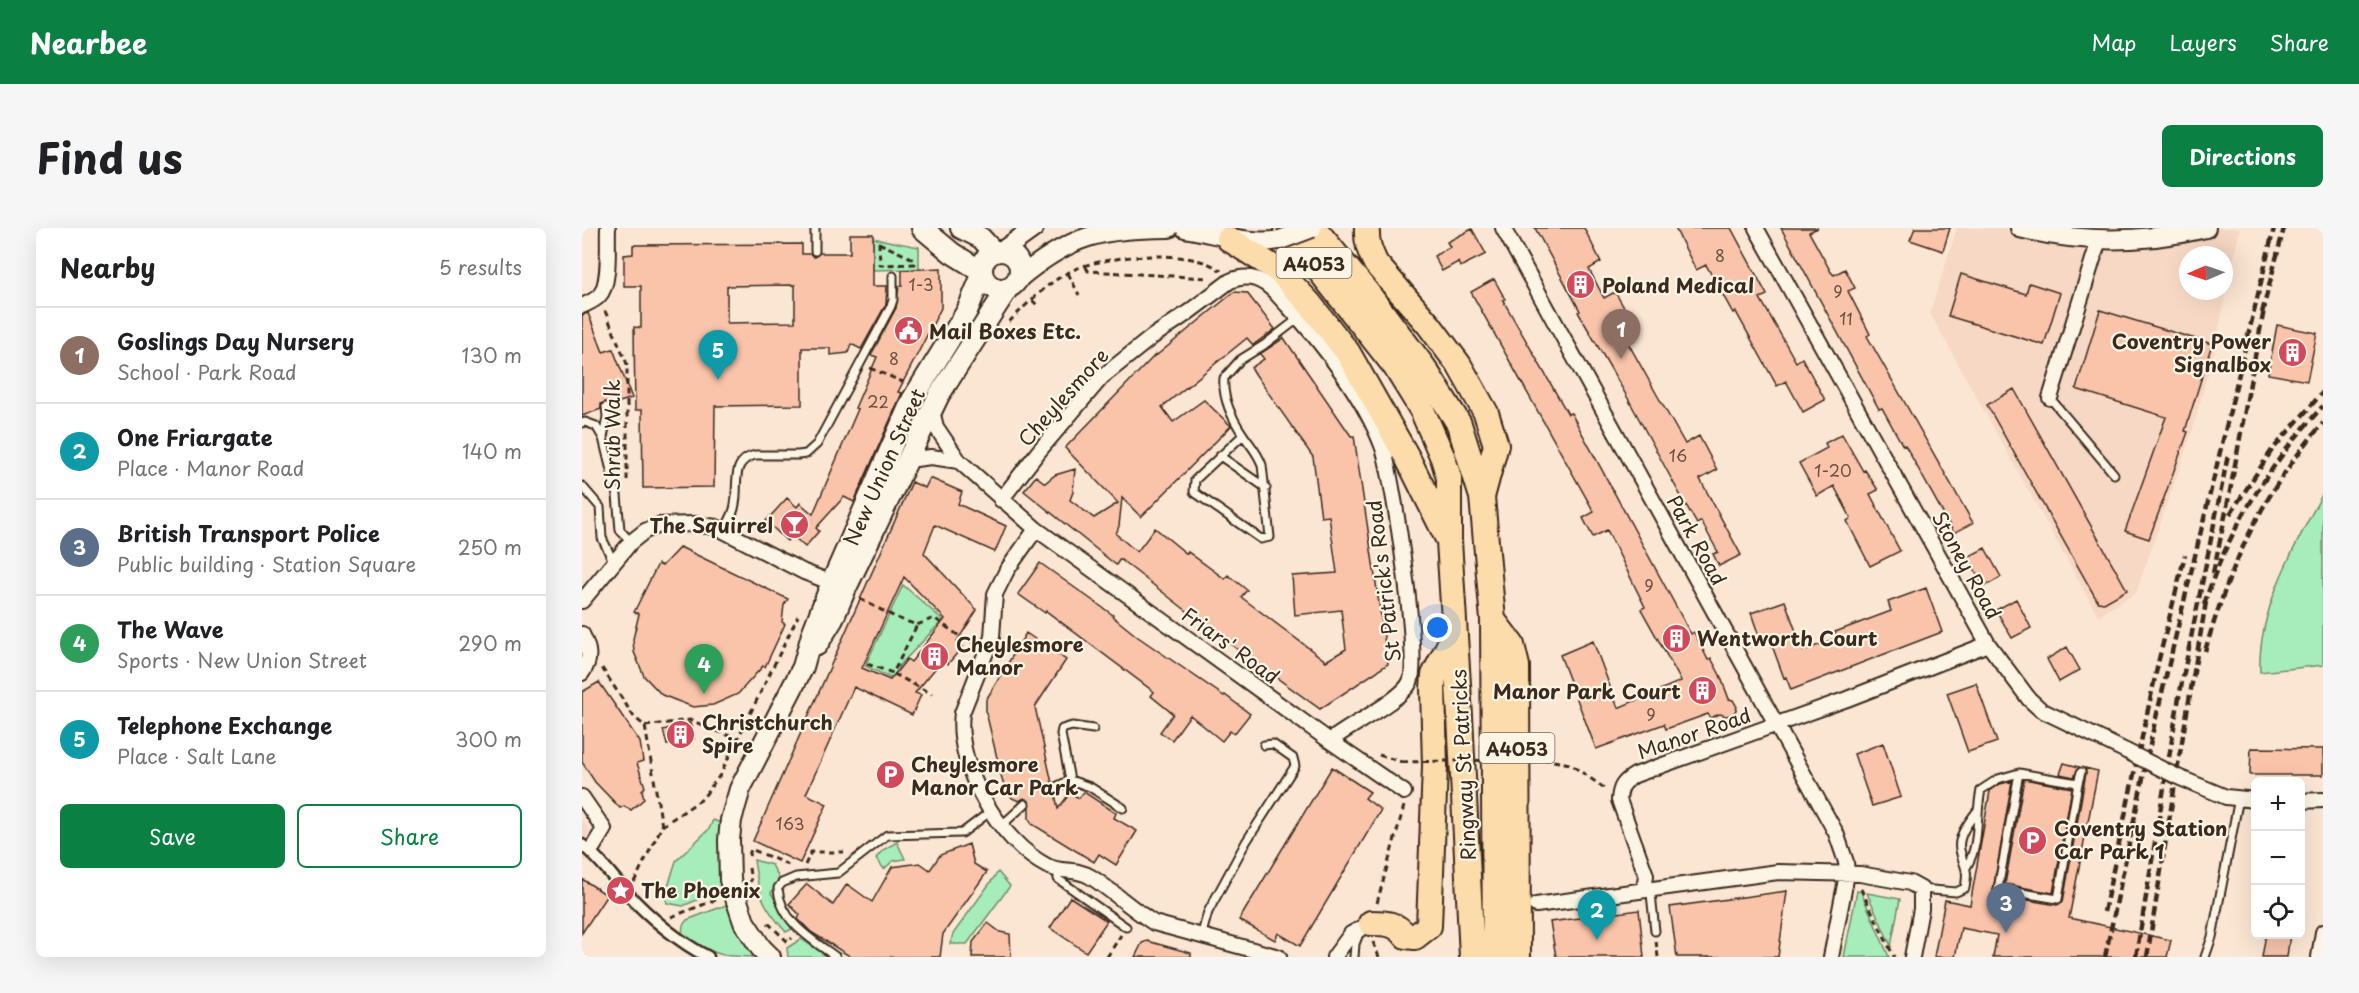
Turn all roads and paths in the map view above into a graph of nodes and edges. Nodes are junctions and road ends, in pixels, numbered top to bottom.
1 (608, 228) edge
2 (815, 228) edge
3 (961, 228) edge
4 (1034, 228) edge
5 (1169, 228) edge
6 (1185, 228) edge
7 (1313, 228) edge
8 (1367, 228) edge
9 (1503, 228) edge
10 (1756, 228) edge
11 (2020, 228) edge
12 (2206, 228) edge
13 (932, 232) edge
14 (1283, 234) edge
15 (2100, 234) edge
16 (1229, 239) junction
17 (815, 251) dead end
18 (998, 251) junction
19 (880, 265) joint
20 (1085, 266) junction
21 (1218, 268) dead end
22 (981, 273) junction
23 (893, 276) dead end
24 (1208, 278) dead end
25 (1253, 278) joint
26 (1013, 284) junction
27 (601, 295) junction
28 (1079, 295) dead end
29 (1032, 300) dead end
30 (582, 306) edge
31 (1039, 307) dead end
32 (1299, 318) junction
33 (2050, 398) joint
34 (606, 407) dead end
35 (932, 411) junction
36 (582, 423) edge
37 (1243, 435) junction
38 (603, 438) junction
39 (1220, 456) junction
40 (908, 460) junction
41 (959, 461) junction
42 (2114, 474) dead end
43 (582, 486) edge
44 (627, 486) dead end
45 (1266, 488) junction
46 (1482, 497) junction
47 (1001, 500) junction
48 (1035, 529) junction
49 (724, 530) junction
50 (1449, 541) junction
51 (632, 543) junction
52 (614, 563) junction
53 (845, 589) junction
54 (583, 600) edge
55 (799, 614) dead end
56 (1493, 620) junction
57 (917, 625) junction
58 (1455, 633) junction
59 (582, 634) edge
60 (973, 642) dead end
61 (1988, 644) junction
62 (589, 658) junction
63 (867, 664) dead end
64 (582, 673) edge
65 (893, 673) junction
66 (932, 694) dead end
67 (1777, 725) junction
68 (645, 726) junction
69 (1093, 729) dead end
70 (737, 739) junction
71 (1330, 741) junction
72 (1264, 745) dead end
73 (1402, 762) dead end
74 (2081, 772) dead end
75 (2019, 773) junction
76 (1070, 780) junction
77 (2078, 783) junction
78 (1054, 788) dead end
79 (1404, 792) joint
80 (582, 797) edge
81 (2233, 797) junction
82 (2251, 799) edge
83 (1619, 800) junction
84 (2323, 800) edge
85 (2305, 801) edge
86 (1024, 804) dead end
87 (1123, 808) dead end
88 (992, 811) junction
89 (1977, 811) junction
90 (662, 826) junction
91 (1001, 826) junction
92 (873, 845) junction
93 (590, 849) edge
94 (792, 866) dead end
95 (1967, 866) junction
96 (1058, 870) junction
97 (802, 871) dead end
98 (1847, 874) junction
99 (1516, 883) junction
100 (1921, 889) junction
101 (742, 890) junction
102 (1644, 890) junction
103 (628, 894) junction
104 (1536, 905) junction
105 (767, 921) dead end
106 (662, 925) junction
107 (1367, 925) junction
108 (1126, 927) dead end
109 (800, 931) junction
110 (1655, 931) dead end
111 (1517, 932) junction
112 (2323, 932) edge
113 (1201, 937) junction
114 (708, 957) edge
115 (770, 957) edge
116 (836, 957) edge
117 (1279, 957) edge
118 (1334, 957) edge
119 (1354, 957) edge
120 (1472, 957) edge
121 (1495, 957) edge
122 (1518, 957) edge
123 (1831, 957) edge
124 (1894, 957) edge
125 (1912, 957) edge
126 (2205, 957) edge
127 (2319, 957) edge

1 - 27 street
2 - 17 lane
3 - 18 main road
4 - 18 street
5 - 26 street, New Union Street
6 - 16 street
7 - 14 street, bridge
7 - 46 highway, Ringway St Patricks / A4053
8 - 46 highway
9 - 67 street, Park Road
10 - 61 street, Stoney Road
11 - 15 street
12 - 15 street
13 - 22 main road
14 - 16 street
14 - 50 highway, Ringway St Patricks / A4053
15 - 33 street
16 - 50 highway
18 - 22 main road
18 - 26 main road
19 - 19 path
20 - 21 path
20 - 24 path
20 - 28 path
22 - 26 main road
22 - 53 main road, New Union Street
23 - 49 lane
25 - 32 street, St Patrick's Road
25 - 47 street, Cheylesmore
26 - 35 main road, New Union Street
27 - 30 street
27 - 44 path, Shrub Walk
29 - 31 path
32 - 37 lane
32 - 71 street, St Patrick's Road
33 - 42 lane
34 - 38 lane
35 - 40 main road, New Union Street
35 - 41 street, Friars' Road
36 - 38 lane
37 - 39 lane
37 - 45 lane
38 - 51 lane
39 - 45 lane
39 - 45 lane
40 - 41 street
40 - 53 main road, New Union Street
41 - 47 street, Friars' Road
43 - 52 lane
46 - 56 highway, Ringway St Patricks / A4053
47 - 48 street, Friars' Road
48 - 71 street, Friars' Road
48 - 88 street
49 - 51 street
49 - 53 street
50 - 58 highway, Ringway St Patricks / A4053
51 - 52 street
52 - 54 street
53 - 57 path
53 - 101 main road, New Union Street
55 - 70 path
56 - 99 highway, A4053
56 - 121 highway, Ringway St Patricks / A4053
57 - 60 path
57 - 65 path
58 - 107 highway
58 - 120 highway, Ringway St Patricks / A4053
59 - 62 street
61 - 67 street, Manor Road
61 - 81 street, Stoney Road, bridge
62 - 64 street
62 - 68 path
63 - 65 path
65 - 66 path
67 - 83 street, Manor Road
67 - 98 street, Park Road
68 - 70 path
68 - 90 path
69 - 76 lane
70 - 90 path
71 - 79 street, Friars' Road
72 - 113 lane
73 - 83 path, bridge
74 - 77 lane
75 - 77 lane
75 - 77 lane
75 - 89 lane
76 - 78 lane
76 - 87 lane
79 - 107 path
80 - 93 street
81 - 82 street, Stoney Road
81 - 126 lane
83 - 102 street
84 - 85 street
86 - 91 lane
88 - 91 street
88 - 92 lane
89 - 95 lane
89 - 95 lane
90 - 103 path
91 - 96 street
92 - 97 path
92 - 109 lane
93 - 103 street
94 - 101 path
95 - 100 lane
96 - 108 lane
96 - 113 street
98 - 100 street
98 - 102 street
98 - 123 street
98 - 124 path
99 - 104 highway
99 - 111 highway, A4053
100 - 125 street
101 - 106 path
101 - 115 main road, New Union Street
102 - 104 street
102 - 110 lane
103 - 106 street
104 - 111 highway
105 - 109 path
106 - 114 street
107 - 118 street
107 - 119 lane
109 - 116 lane
111 - 122 highway, A4053
112 - 127 street
113 - 117 street

